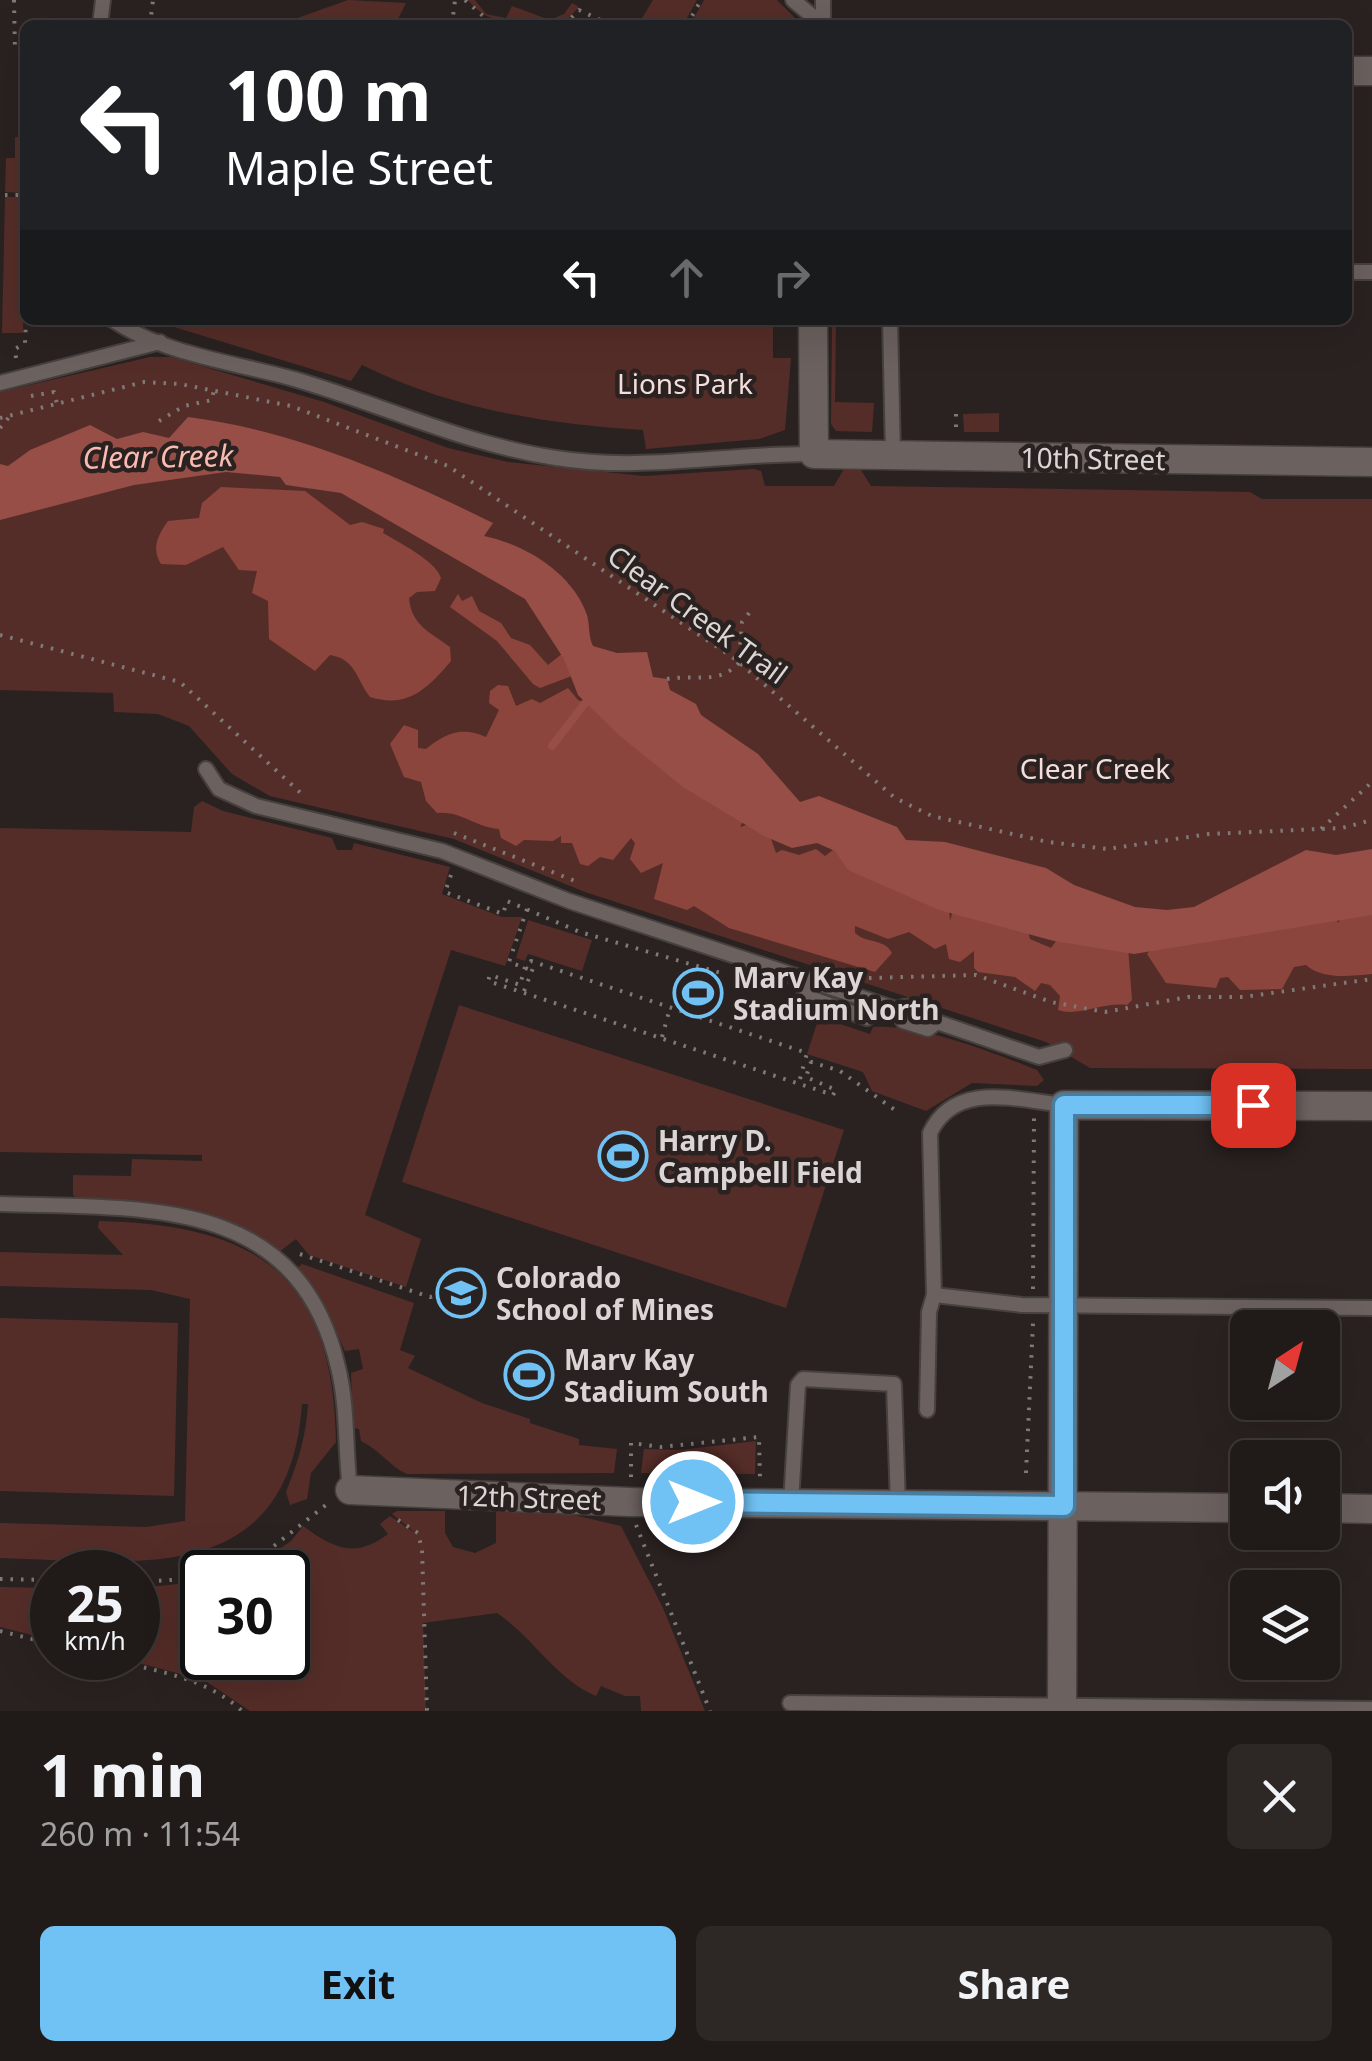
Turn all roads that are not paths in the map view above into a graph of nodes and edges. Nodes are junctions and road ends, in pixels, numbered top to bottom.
1 (793, 0) edge
2 (818, 20) edge
3 (125, 325) edge
4 (813, 325) edge
5 (890, 325) edge
6 (161, 342) junction
7 (0, 383) edge
8 (814, 454) junction
9 (893, 455) junction
10 (1372, 462) edge
11 (206, 770) dead end
12 (1065, 1050) dead end
13 (1064, 1105) junction
14 (1372, 1106) edge
15 (0, 1204) edge
16 (934, 1296) junction
17 (1062, 1306) junction
18 (1372, 1308) edge
19 (927, 1410) dead end
20 (350, 1490) joint
21 (792, 1503) junction
22 (898, 1504) junction
23 (1064, 1506) junction
24 (1230, 1508) edge
25 (1340, 1508) edge
26 (1372, 1509) edge
27 (790, 1703) dead end
28 (1062, 1708) edge
29 (1372, 1710) edge

1 - 2 lane
3 - 6 lane
4 - 8 street
5 - 9 lane
6 - 7 lane
6 - 8 lane
8 - 9 street, 10th Street
9 - 10 street, 10th Street
11 - 12 lane
13 - 14 street
13 - 16 lane
13 - 17 street
15 - 20 lane
16 - 17 lane
16 - 19 lane
17 - 18 lane
17 - 23 street
20 - 21 street, 12th Street
21 - 22 street, 12th Street
21 - 22 lane
22 - 23 street, 12th Street
23 - 24 street, 12th Street
23 - 28 street
25 - 26 street
27 - 28 lane
28 - 29 lane

